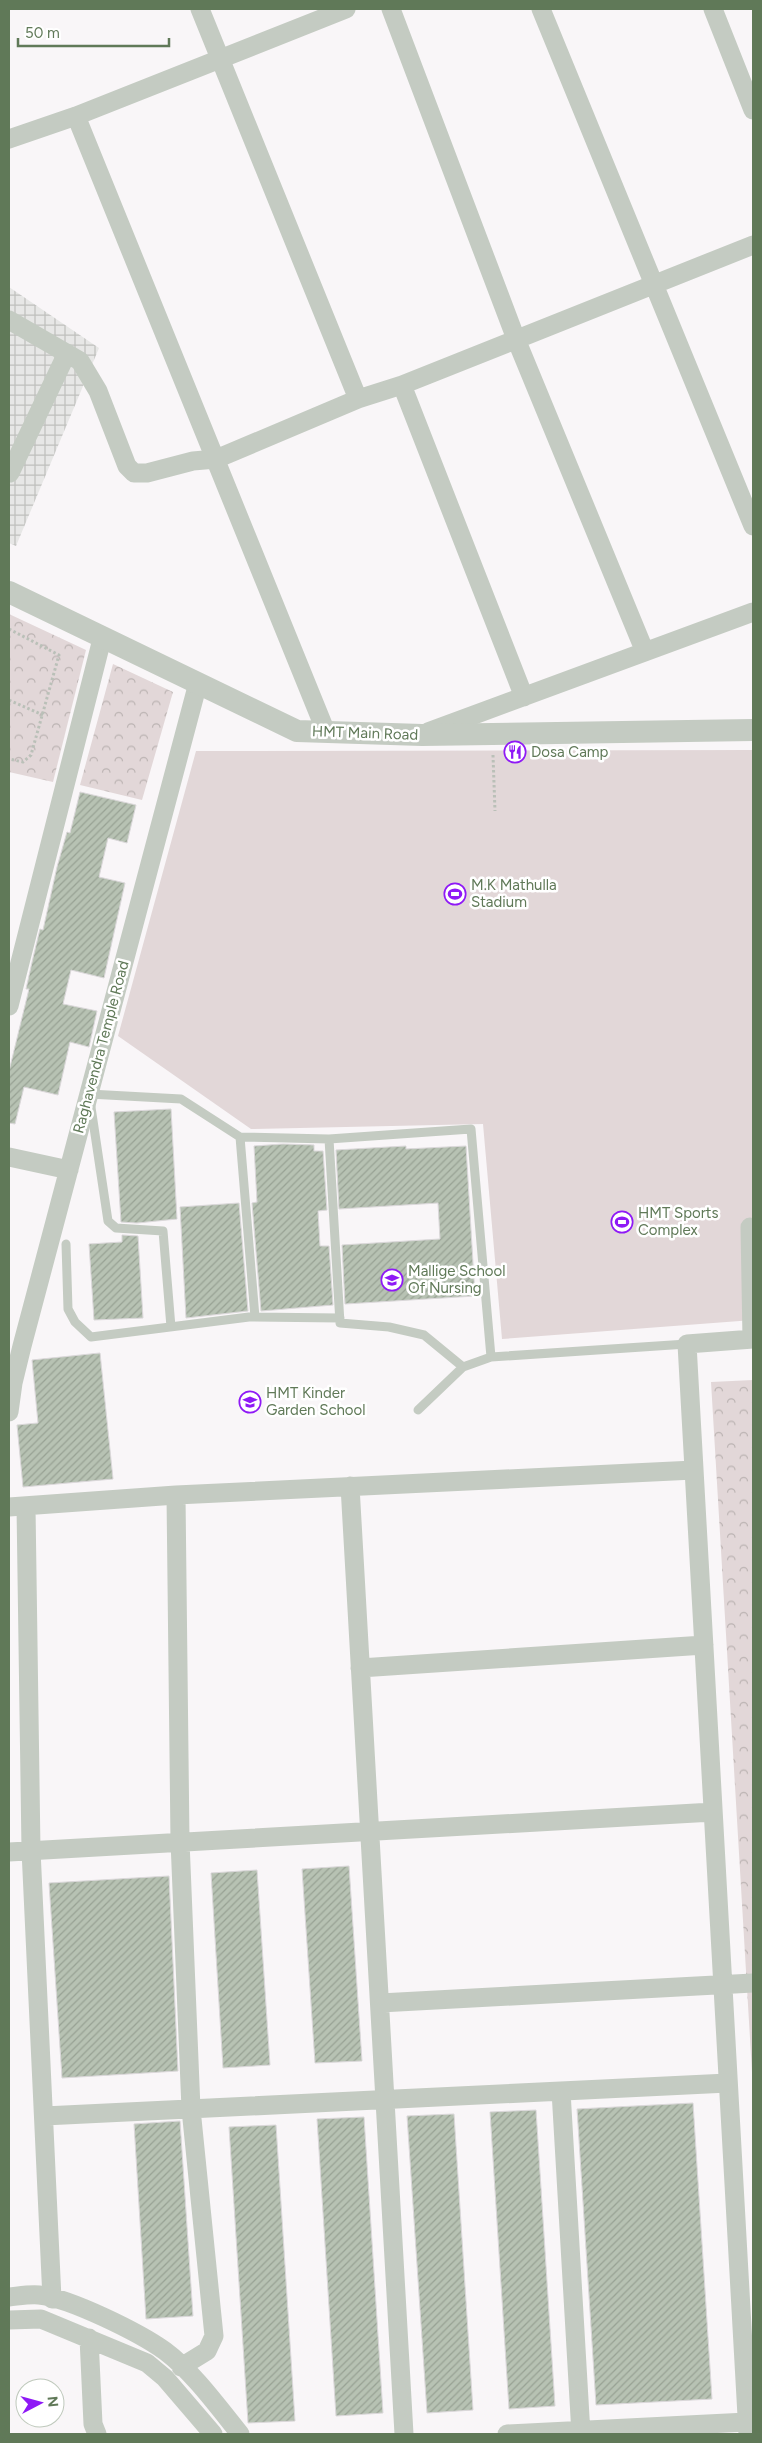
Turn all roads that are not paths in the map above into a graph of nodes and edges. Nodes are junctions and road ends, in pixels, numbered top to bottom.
1 (200, 9) edge
2 (346, 9) edge
3 (391, 9) edge
4 (541, 9) edge
5 (713, 9) edge
6 (220, 60) junction
7 (753, 110) edge
8 (76, 116) junction
9 (9, 139) edge
10 (753, 245) edge
11 (653, 285) junction
12 (9, 320) edge
13 (516, 340) junction
14 (67, 353) junction
15 (402, 385) junction
16 (358, 399) junction
17 (216, 459) junction
18 (10, 473) dead end
19 (753, 526) edge
20 (9, 592) edge
21 (753, 612) edge
22 (102, 639) junction
23 (645, 652) junction
24 (198, 683) junction
25 (524, 697) junction
26 (753, 730) edge
27 (326, 732) junction
28 (422, 735) junction
29 (9, 1006) edge
30 (89, 1094) junction
31 (240, 1136) junction
32 (330, 1139) junction
33 (9, 1157) edge
34 (69, 1170) junction
35 (750, 1227) dead end
36 (66, 1244) dead end
37 (255, 1317) junction
38 (340, 1318) junction
39 (171, 1327) junction
40 (753, 1339) edge
41 (687, 1344) junction
42 (491, 1358) junction
43 (463, 1367) junction
44 (11, 1382) edge
45 (418, 1410) dead end
46 (9, 1412) edge
47 (694, 1470) junction
48 (350, 1486) junction
49 (176, 1495) junction
50 (17, 1506) edge
51 (704, 1645) junction
52 (360, 1668) junction
53 (713, 1812) junction
54 (370, 1831) junction
55 (180, 1841) junction
56 (30, 1850) junction
57 (9, 1852) edge
58 (753, 1983) edge
59 (723, 1985) junction
60 (380, 2003) junction
61 (728, 2083) junction
62 (561, 2092) junction
63 (385, 2100) junction
64 (191, 2109) junction
65 (44, 2116) junction
66 (9, 2296) edge
67 (52, 2299) junction
68 (9, 2320) edge
69 (88, 2338) junction
70 (181, 2368) junction
71 (748, 2428) edge
72 (581, 2432) edge
73 (96, 2434) edge
74 (213, 2434) edge
75 (240, 2434) edge
76 (404, 2434) edge
77 (506, 2434) edge

1 - 6 street
2 - 6 street
3 - 13 street
4 - 11 street
5 - 7 street
6 - 8 street
6 - 16 street
8 - 9 street
8 - 17 street
10 - 11 street
11 - 13 street
11 - 19 street
12 - 14 street
13 - 15 street
13 - 23 street
14 - 17 street
14 - 18 street
15 - 16 street
15 - 25 street
16 - 17 street
17 - 27 street
20 - 22 street, HMT Main Road
21 - 23 street
22 - 24 street, HMT Main Road
22 - 29 street
23 - 25 street
24 - 27 street, HMT Main Road
24 - 30 street, Raghavendra Temple Road
25 - 28 street
26 - 28 street, HMT Main Road
27 - 28 street, HMT Main Road
30 - 31 lane
30 - 34 street, Raghavendra Temple Road
30 - 39 lane
31 - 32 lane
31 - 37 lane
32 - 38 lane
32 - 42 lane
33 - 34 street
34 - 44 street, Raghavendra Temple Road
35 - 40 street
36 - 39 lane
37 - 38 lane
37 - 39 lane
38 - 43 lane
40 - 41 street
41 - 42 lane
41 - 47 street
42 - 43 lane
43 - 45 lane
44 - 46 street, Raghavendra Temple Road
47 - 48 street
47 - 51 street
48 - 49 street
48 - 52 street
49 - 50 street
49 - 55 street
50 - 56 street
51 - 52 street
51 - 53 street
52 - 54 street
53 - 54 street
53 - 59 street
54 - 55 street
54 - 60 street
55 - 56 street
55 - 64 street
56 - 57 street
56 - 65 street
58 - 59 street
59 - 60 street
59 - 61 street
60 - 63 street
61 - 62 street
61 - 71 street
62 - 63 street
62 - 72 street
63 - 64 street
63 - 76 street
64 - 65 street
64 - 70 street
65 - 67 street
66 - 67 street
67 - 70 street
68 - 69 street
69 - 73 street
69 - 74 street
70 - 75 street
71 - 72 street
72 - 77 street

